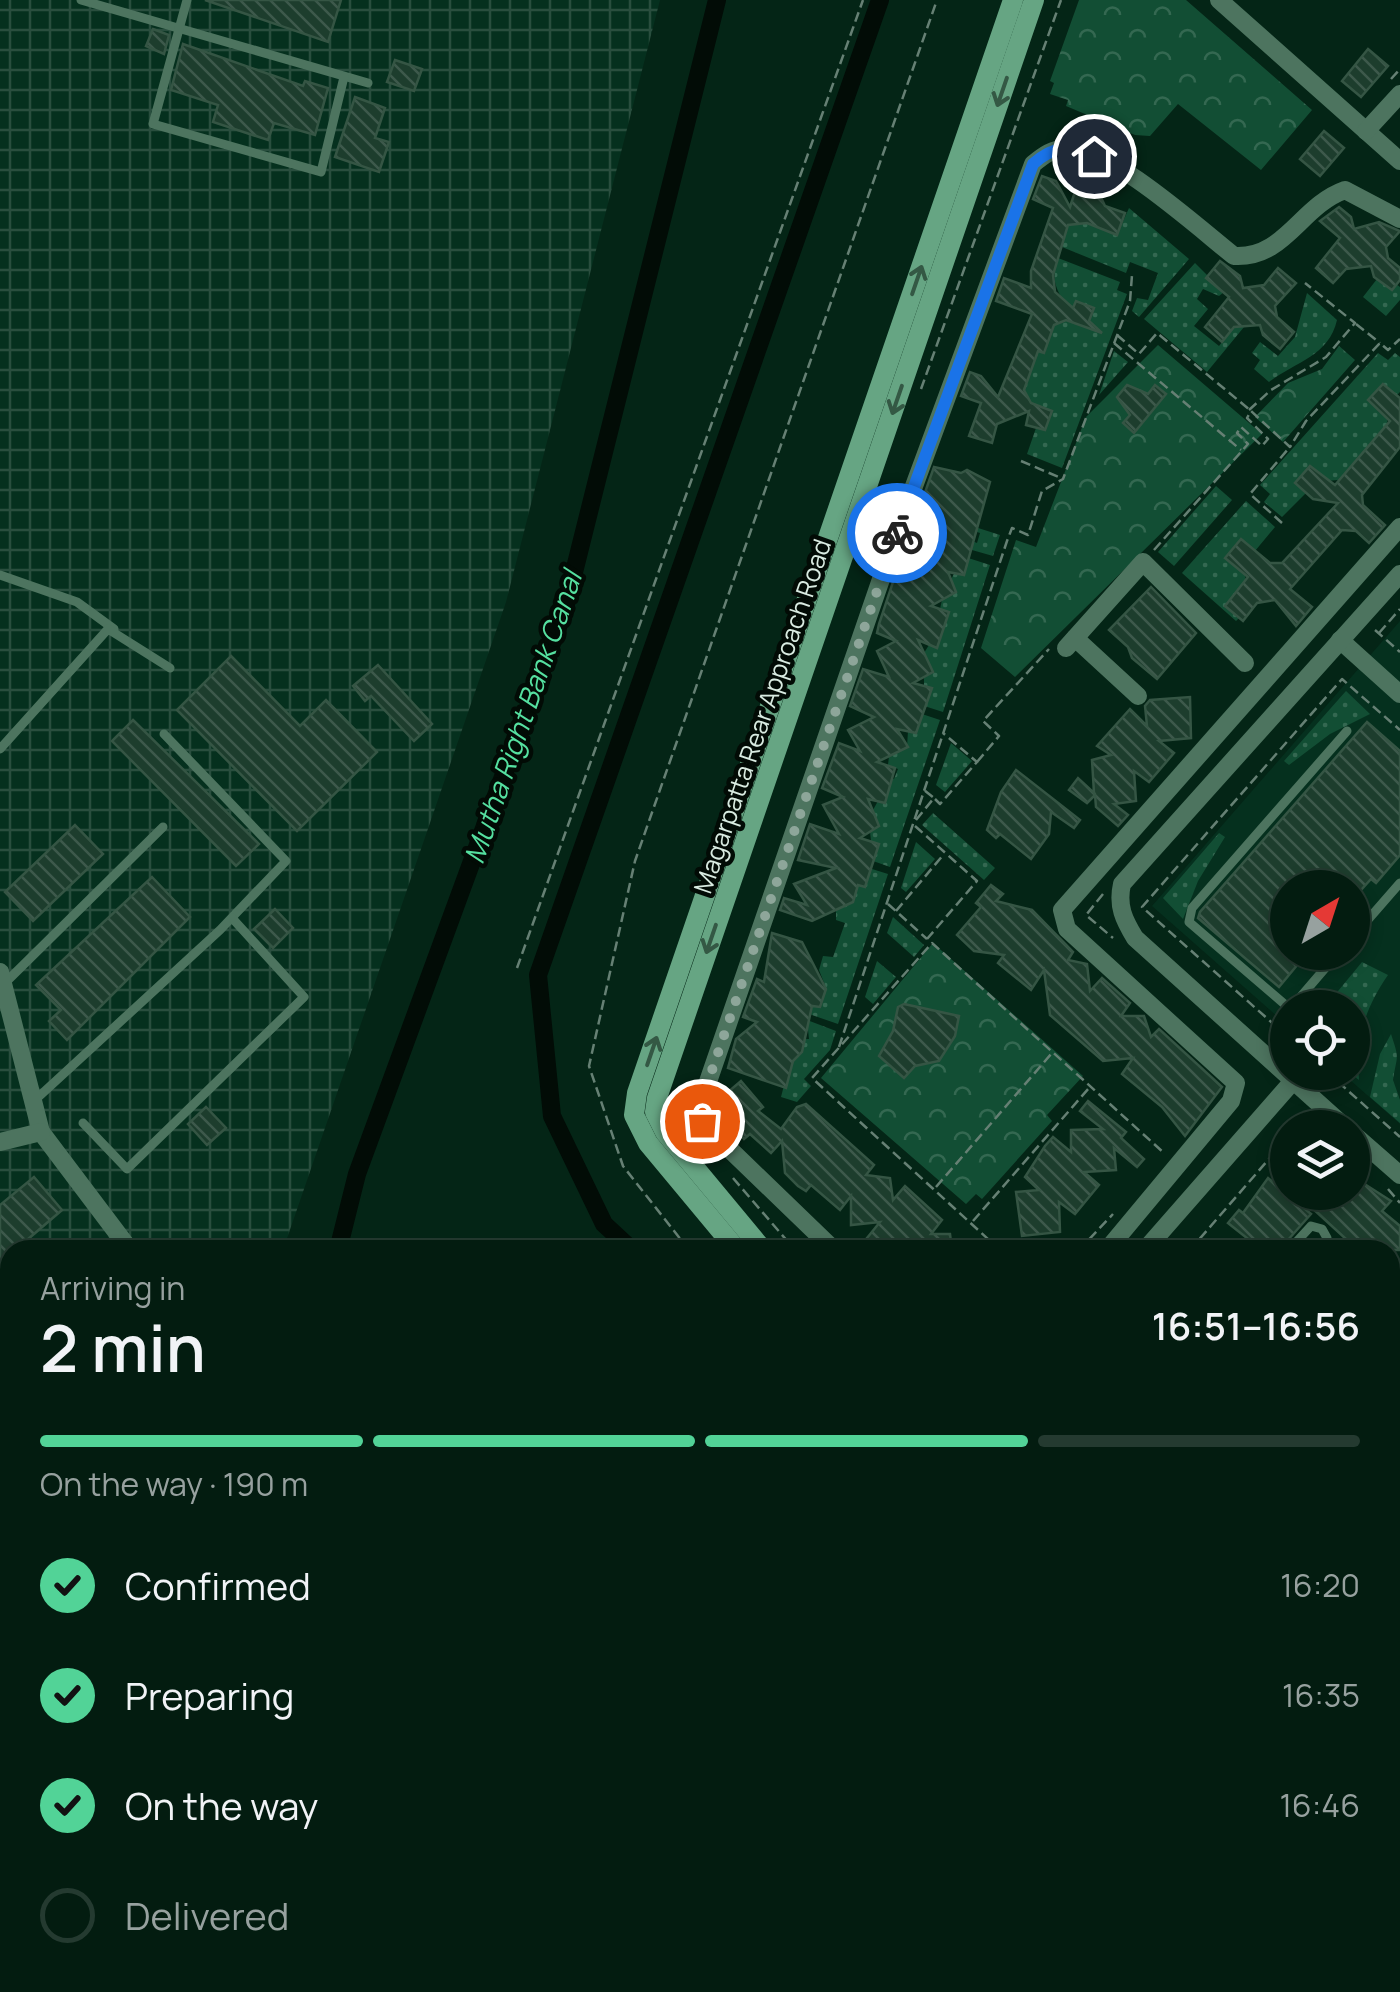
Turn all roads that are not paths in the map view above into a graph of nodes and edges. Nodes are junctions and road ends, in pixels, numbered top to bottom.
1 (81, 0) edge
2 (187, 0) edge
3 (1013, 0) edge
4 (1034, 0) edge
5 (1221, 1) edge
6 (179, 28) junction
7 (344, 76) junction
8 (368, 84) dead end
9 (1400, 94) edge
10 (1366, 132) junction
11 (1400, 161) edge
12 (1400, 219) edge
13 (1400, 527) edge
14 (1400, 574) edge
15 (0, 575) edge
16 (116, 630) junction
17 (1340, 640) junction
18 (1245, 663) dead end
19 (170, 668) dead end
20 (1258, 686) junction
21 (1400, 694) edge
22 (1138, 696) dead end
23 (1281, 707) junction
24 (1347, 731) dead end
25 (164, 734) dead end
26 (0, 749) edge
27 (164, 827) dead end
28 (1400, 884) edge
29 (232, 918) junction
30 (1370, 918) edge
31 (1324, 970) edge
32 (1, 979) edge
33 (1306, 990) edge
34 (1270, 991) edge
35 (1270, 1060) edge
36 (1285, 1090) edge
37 (1303, 1090) edge
38 (34, 1102) junction
39 (1326, 1110) edge
40 (84, 1123) dead end
41 (41, 1132) junction
42 (0, 1142) edge
43 (1370, 1149) edge
44 (1400, 1175) edge
45 (1123, 1232) junction
46 (122, 1240) edge
47 (730, 1240) edge
48 (755, 1240) edge
49 (824, 1240) edge
50 (1115, 1240) edge
51 (1133, 1240) edge
52 (1154, 1240) edge
53 (1298, 1240) edge
54 (1327, 1240) edge

1 - 6 lane
2 - 6 lane
47 -> 3 street, Magarpatta Rear Approach Road
4 -> 48 street, Magarpatta Rear Approach Road
5 - 10 street
6 - 7 lane
6 - 7 lane
7 - 8 lane
9 - 10 street
10 - 11 street
12 - 49 street
13 - 20 street
14 - 17 street
15 - 16 lane
16 - 19 lane
16 - 26 lane
17 - 21 street
17 - 23 street
18 - 22 street
20 - 23 street
20 - 45 street
23 - 35 street
24 - 34 lane
25 - 29 lane
27 - 32 lane
28 - 30 lane
29 - 38 lane
29 - 40 lane
31 - 33 lane
32 - 38 street
36 - 52 street
37 - 39 street
38 - 41 street
41 - 42 street
41 - 46 street
43 - 44 street
45 - 50 street
45 - 51 street
53 - 54 lane

